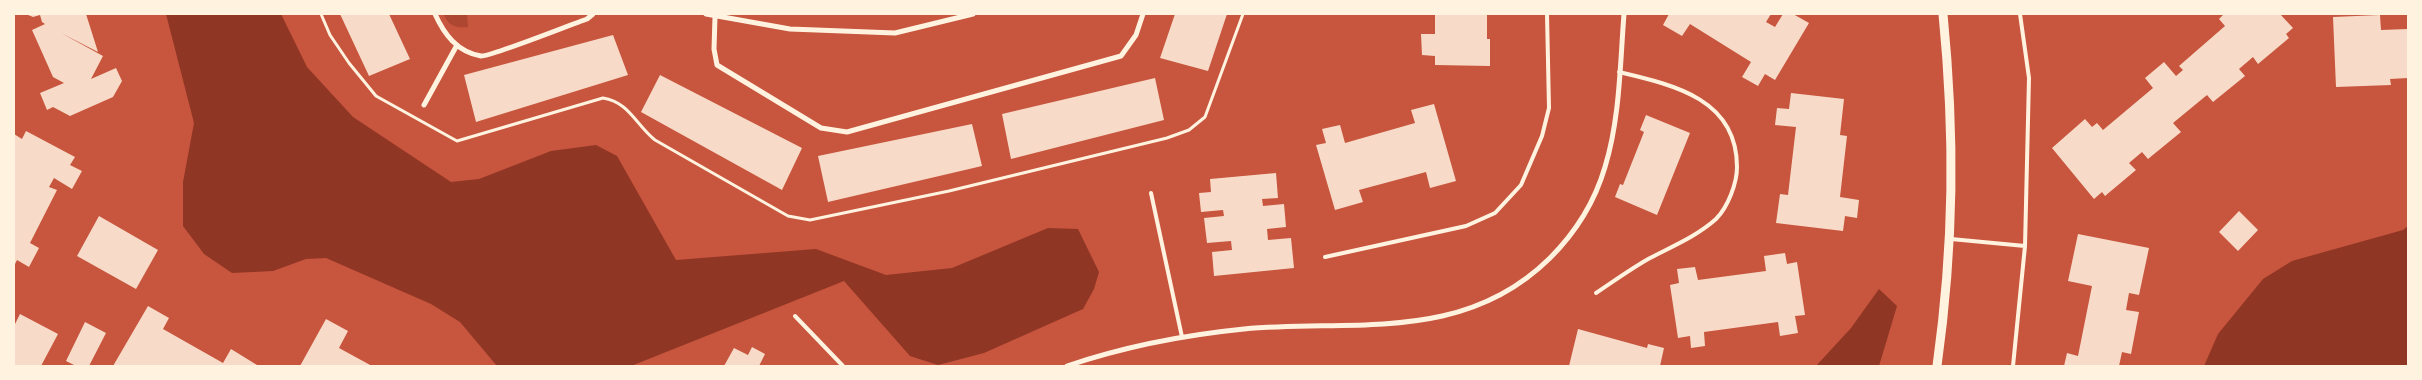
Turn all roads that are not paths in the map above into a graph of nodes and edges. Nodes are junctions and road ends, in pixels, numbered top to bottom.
1 (435, 14) edge
2 (593, 14) edge
3 (706, 14) edge
4 (973, 14) edge
5 (1144, 14) edge
6 (1547, 14) edge
7 (1624, 14) edge
8 (1944, 14) edge
9 (2020, 14) edge
10 (714, 17) junction
11 (458, 45) junction
12 (1619, 71) junction
13 (424, 105) dead end
14 (1151, 194) dead end
15 (1951, 239) junction
16 (2025, 246) junction
17 (1325, 258) dead end
18 (1596, 293) dead end
19 (795, 316) dead end
20 (1182, 338) junction
21 (843, 366) edge
22 (1067, 366) edge
23 (1938, 366) edge
24 (2013, 366) edge

1 - 11 street
2 - 11 street
3 - 10 street
4 - 10 street
5 - 10 street
6 - 17 lane
7 - 12 street
8 - 15 street
9 - 16 lane
11 - 13 street
12 - 18 lane
12 - 20 street
14 - 20 lane
15 - 16 lane
15 - 23 street
16 - 24 lane
19 - 21 lane
20 - 22 street

